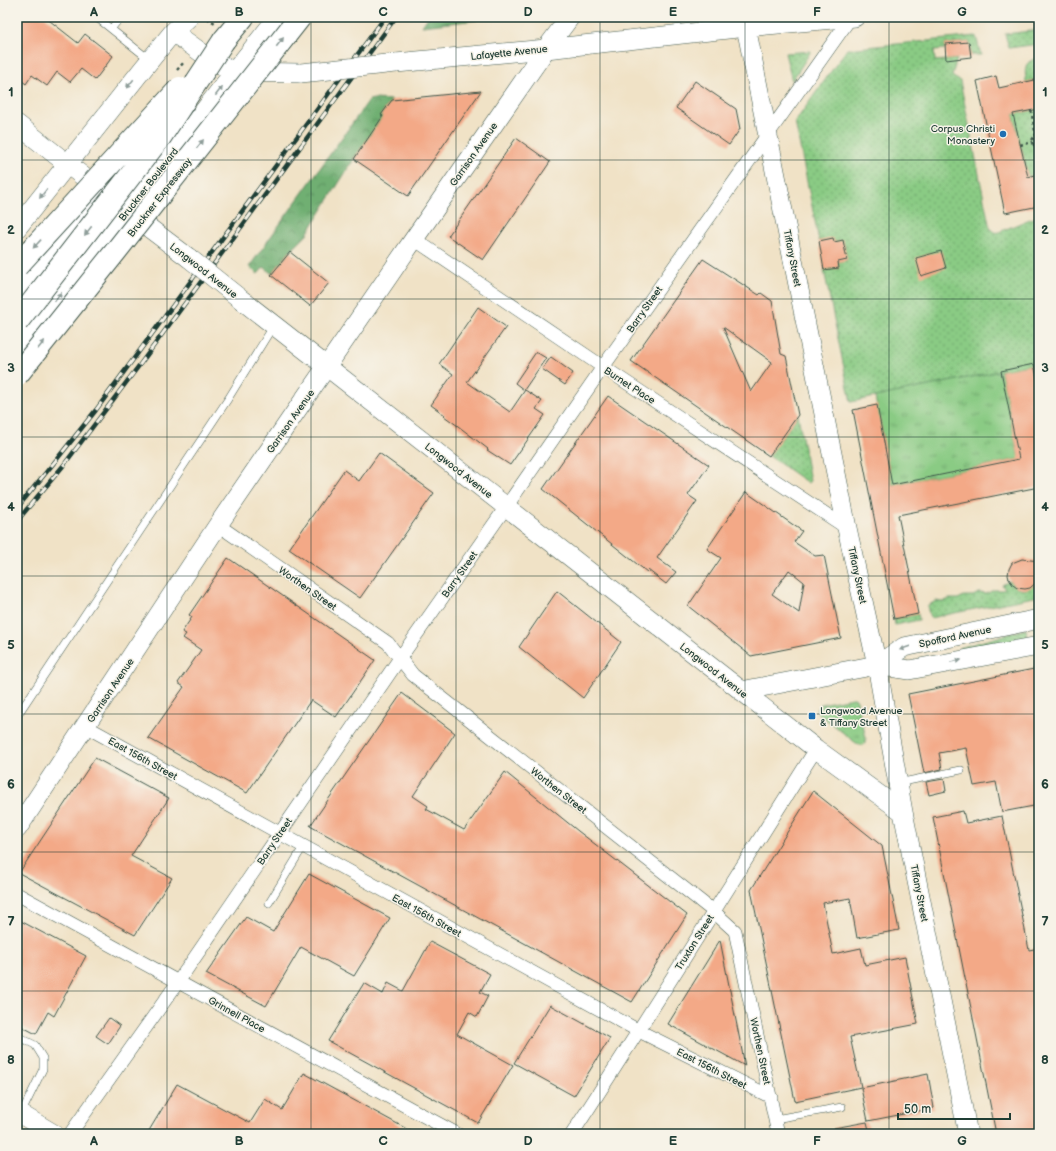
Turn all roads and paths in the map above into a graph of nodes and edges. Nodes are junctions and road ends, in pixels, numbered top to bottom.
1 (96, 17) edge
2 (120, 17) edge
3 (189, 17) edge
4 (236, 17) edge
5 (242, 17) edge
6 (278, 17) edge
7 (300, 17) edge
8 (570, 17) edge
9 (856, 17) edge
10 (851, 18) edge
11 (745, 22) edge
12 (176, 25) edge
13 (111, 29) junction
14 (224, 40) junction
15 (546, 49) junction
16 (206, 56) junction
17 (150, 60) junction
18 (234, 72) junction
19 (1031, 110) dead end
20 (17, 124) edge
21 (768, 134) junction
22 (1038, 136) edge
23 (1033, 142) junction
24 (1020, 145) dead end
25 (1039, 146) edge
26 (67, 164) junction
27 (103, 191) junction
28 (127, 211) junction
29 (17, 228) edge
30 (414, 239) junction
31 (17, 266) edge
32 (17, 291) edge
33 (17, 322) edge
34 (274, 325) junction
35 (17, 350) edge
36 (327, 367) junction
37 (603, 367) junction
38 (17, 375) edge
39 (506, 507) junction
40 (218, 525) junction
41 (847, 528) junction
42 (1039, 619) edge
43 (1039, 646) edge
44 (400, 658) junction
45 (877, 665) junction
46 (741, 691) junction
47 (17, 716) edge
48 (85, 726) junction
49 (816, 749) junction
50 (961, 770) dead end
51 (898, 783) junction
52 (903, 812) junction
53 (17, 829) edge
54 (279, 833) junction
55 (303, 847) junction
56 (17, 894) edge
57 (269, 903) dead end
58 (713, 911) junction
59 (178, 982) junction
60 (639, 1031) junction
61 (17, 1036) edge
62 (771, 1097) junction
63 (842, 1107) dead end
64 (19, 1114) edge
65 (775, 1119) junction
66 (54, 1134) edge
67 (70, 1134) edge
68 (457, 1134) edge
69 (572, 1134) edge
70 (778, 1134) edge
71 (968, 1134) edge

1 - 13 lane
2 - 13 lane
3 - 12 main road
4 - 16 main road
5 - 14 highway
6 - 18 main road, Bruckner Boulevard
38 -> 7 highway, Bruckner Expressway, bridge
8 - 15 main road, Garrison Avenue
9 - 10 main road, Lafayette Avenue
10 - 11 main road, Lafayette Avenue
10 - 21 street, Barry Street
11 - 15 main road, Lafayette Avenue
11 - 21 main road, Tiffany Street
12 - 16 main road, Lafayette Avenue
12 - 17 main road
13 - 17 lane
14 -> 31 highway, bridge
14 -> 33 highway, bridge
15 - 18 main road, Lafayette Avenue, bridge
15 - 30 main road, Garrison Avenue
16 - 18 main road, Lafayette Avenue
16 - 27 main road
17 -> 26 main road
28 -> 18 main road, Bruckner Boulevard
19 - 22 path
20 - 26 main road, Longwood Avenue
21 - 37 street, Barry Street
21 - 41 main road, Tiffany Street
22 - 23 path
23 - 24 path
23 - 25 path
26 - 27 main road, Longwood Avenue
26 -> 29 main road
27 - 28 main road, Longwood Avenue
27 - 32 main road
28 - 34 main road, Longwood Avenue, bridge
35 -> 28 main road, Bruckner Boulevard
30 - 36 main road, Garrison Avenue
30 - 37 street, Burnet Place
34 - 36 main road, Longwood Avenue
34 - 47 lane
36 - 39 main road, Longwood Avenue
36 - 40 main road, Garrison Avenue
37 - 39 street, Barry Street
37 - 41 street, Burnet Place
39 - 44 street, Barry Street
39 - 46 main road, Longwood Avenue
40 - 44 street, Worthen Street
40 - 48 main road, Garrison Avenue
41 - 45 main road, Tiffany Street
42 -> 45 main road, Spofford Avenue
45 -> 43 main road, Spofford Avenue
44 - 54 street, Barry Street
44 - 58 street, Worthen Street
45 - 46 main road, Spofford Avenue
45 - 51 main road, Tiffany Street
46 - 49 main road, Longwood Avenue
48 - 53 main road, Garrison Avenue
48 - 54 street, East 156th Street
49 - 52 main road, Longwood Avenue
49 - 58 street, Truxton Street
50 - 51 lane
51 - 52 main road, Tiffany Street
52 - 71 main road, Tiffany Street
54 - 55 street, East 156th Street
54 - 59 street, Barry Street
55 - 57 lane
55 - 60 street, East 156th Street
56 - 59 street, Grinnell Place
58 - 60 street, Truxton Street
58 - 62 street, Worthen Street
59 - 67 street, Barry Street
59 - 68 street, Grinnell Place
60 - 62 street, East 156th Street
60 - 69 street, Truxton Street
61 - 64 lane
62 - 65 street, Worthen Street
63 - 65 lane
64 - 66 main road
65 - 70 street, Worthen Street

